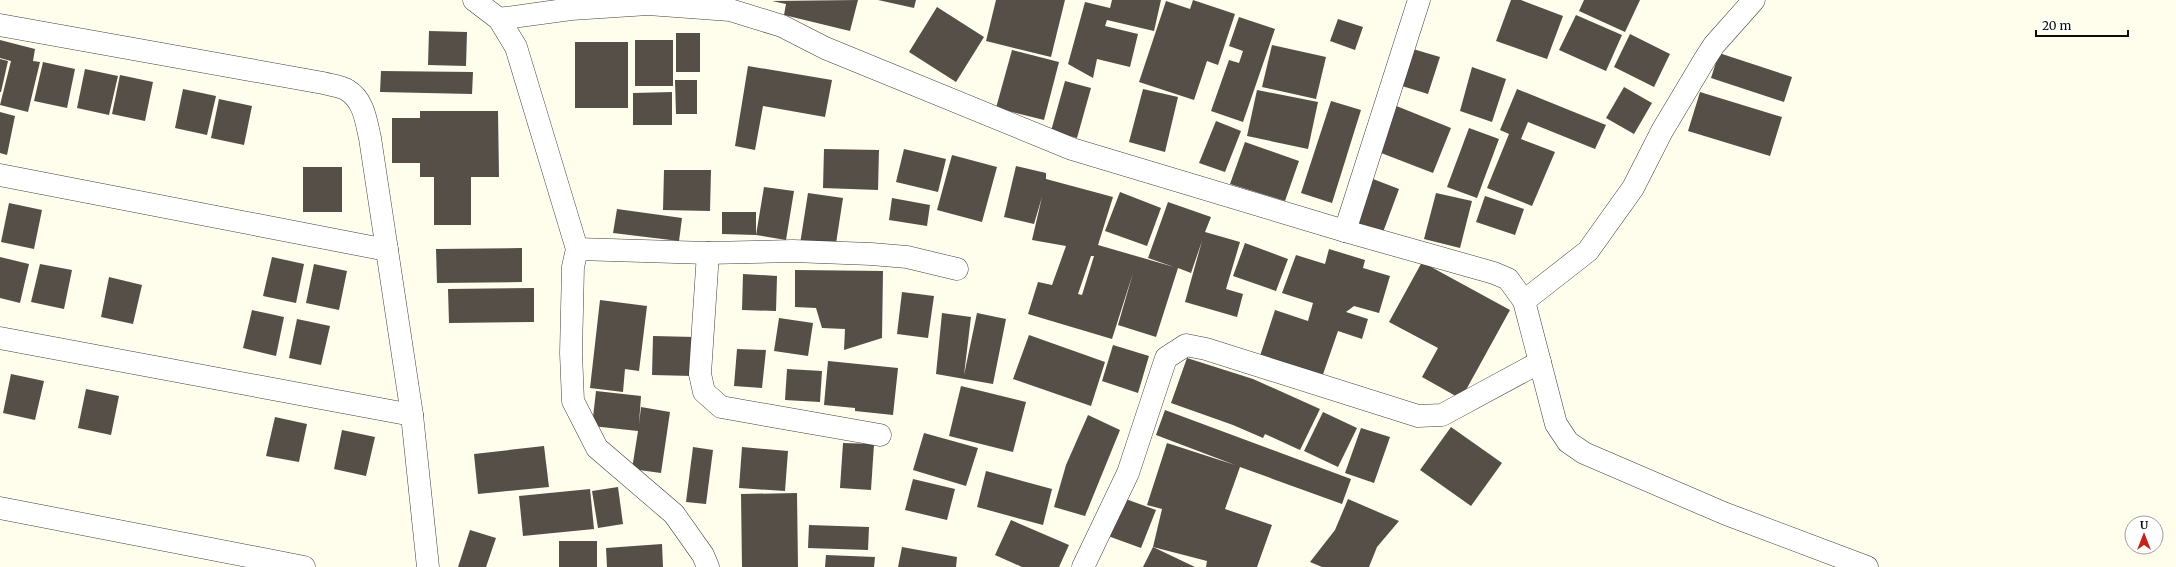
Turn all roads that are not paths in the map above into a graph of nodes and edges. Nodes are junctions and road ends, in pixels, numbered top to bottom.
1 (474, 0) edge
2 (1419, 0) edge
3 (1754, 0) edge
4 (731, 5) edge
5 (499, 19) junction
6 (0, 25) edge
7 (0, 175) edge
8 (1345, 231) junction
9 (578, 248) junction
10 (387, 250) junction
11 (708, 253) junction
12 (957, 269) dead end
13 (1524, 301) junction
14 (0, 338) edge
15 (1540, 362) junction
16 (412, 415) junction
17 (880, 435) dead end
18 (0, 508) edge
19 (304, 567) edge
20 (428, 567) edge
21 (708, 567) edge
22 (1083, 567) edge
23 (1867, 567) edge

1 - 5 street
2 - 8 street
3 - 13 street
4 - 5 street
4 - 8 street
5 - 9 street
6 - 10 street
7 - 10 street
8 - 13 street
9 - 11 street
9 - 21 street
10 - 16 street
11 - 12 street
11 - 17 street
13 - 15 street
14 - 16 street
15 - 22 street
15 - 23 street
16 - 20 street
18 - 19 street

